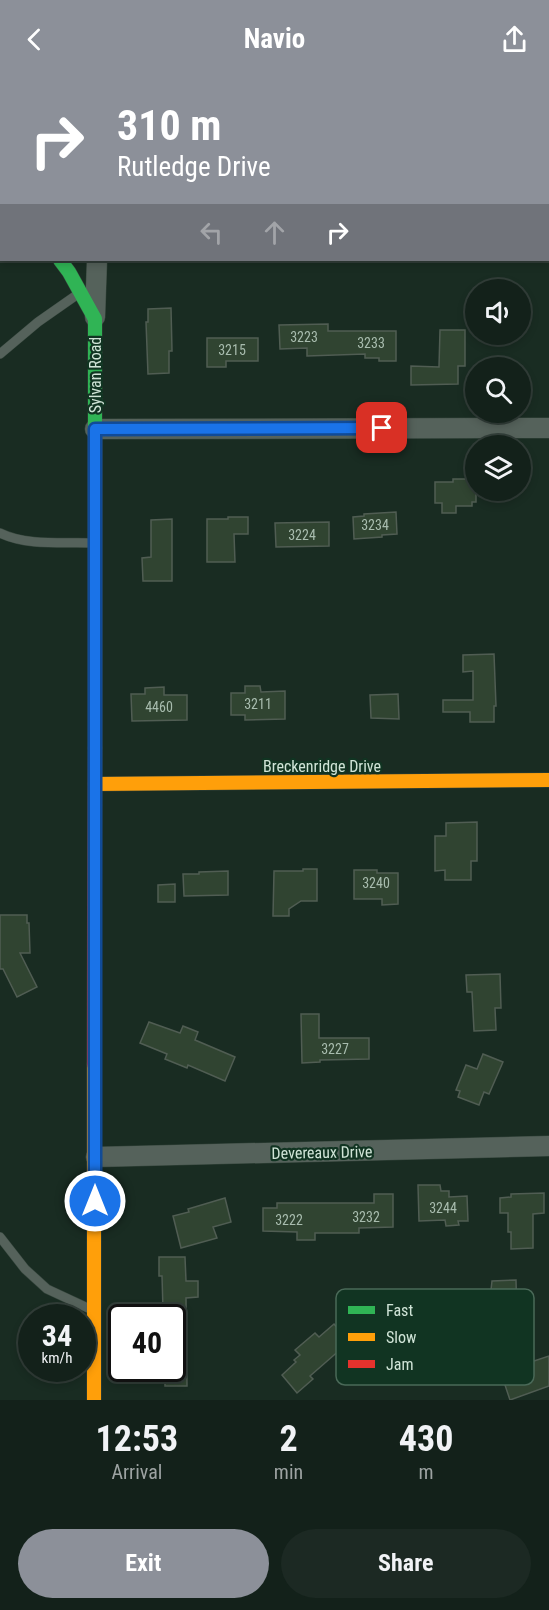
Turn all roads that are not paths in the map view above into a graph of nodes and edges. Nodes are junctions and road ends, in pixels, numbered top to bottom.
1 (61, 261) edge
2 (97, 261) edge
3 (80, 292) junction
4 (95, 319) junction
5 (0, 354) edge
6 (549, 428) edge
7 (95, 429) junction
8 (0, 533) edge
9 (95, 543) junction
10 (549, 780) edge
11 (95, 784) junction
12 (549, 1146) edge
13 (96, 1157) junction
14 (0, 1237) edge
15 (79, 1304) edge
16 (94, 1304) edge
17 (94, 1382) edge
18 (94, 1400) edge

1 - 3 street, Sylvan Road
2 - 4 street
3 - 4 street, Sylvan Road
3 - 5 lane
4 - 7 street, Sylvan Road
6 - 7 street
7 - 9 street, Sylvan Road
8 - 9 lane
9 - 11 street, Sylvan Road
10 - 11 street, Breckenridge Drive
11 - 13 street, Sylvan Road
12 - 13 street, Devereaux Drive
13 - 16 street, Sylvan Road
14 - 15 lane
17 - 18 street, Sylvan Road

